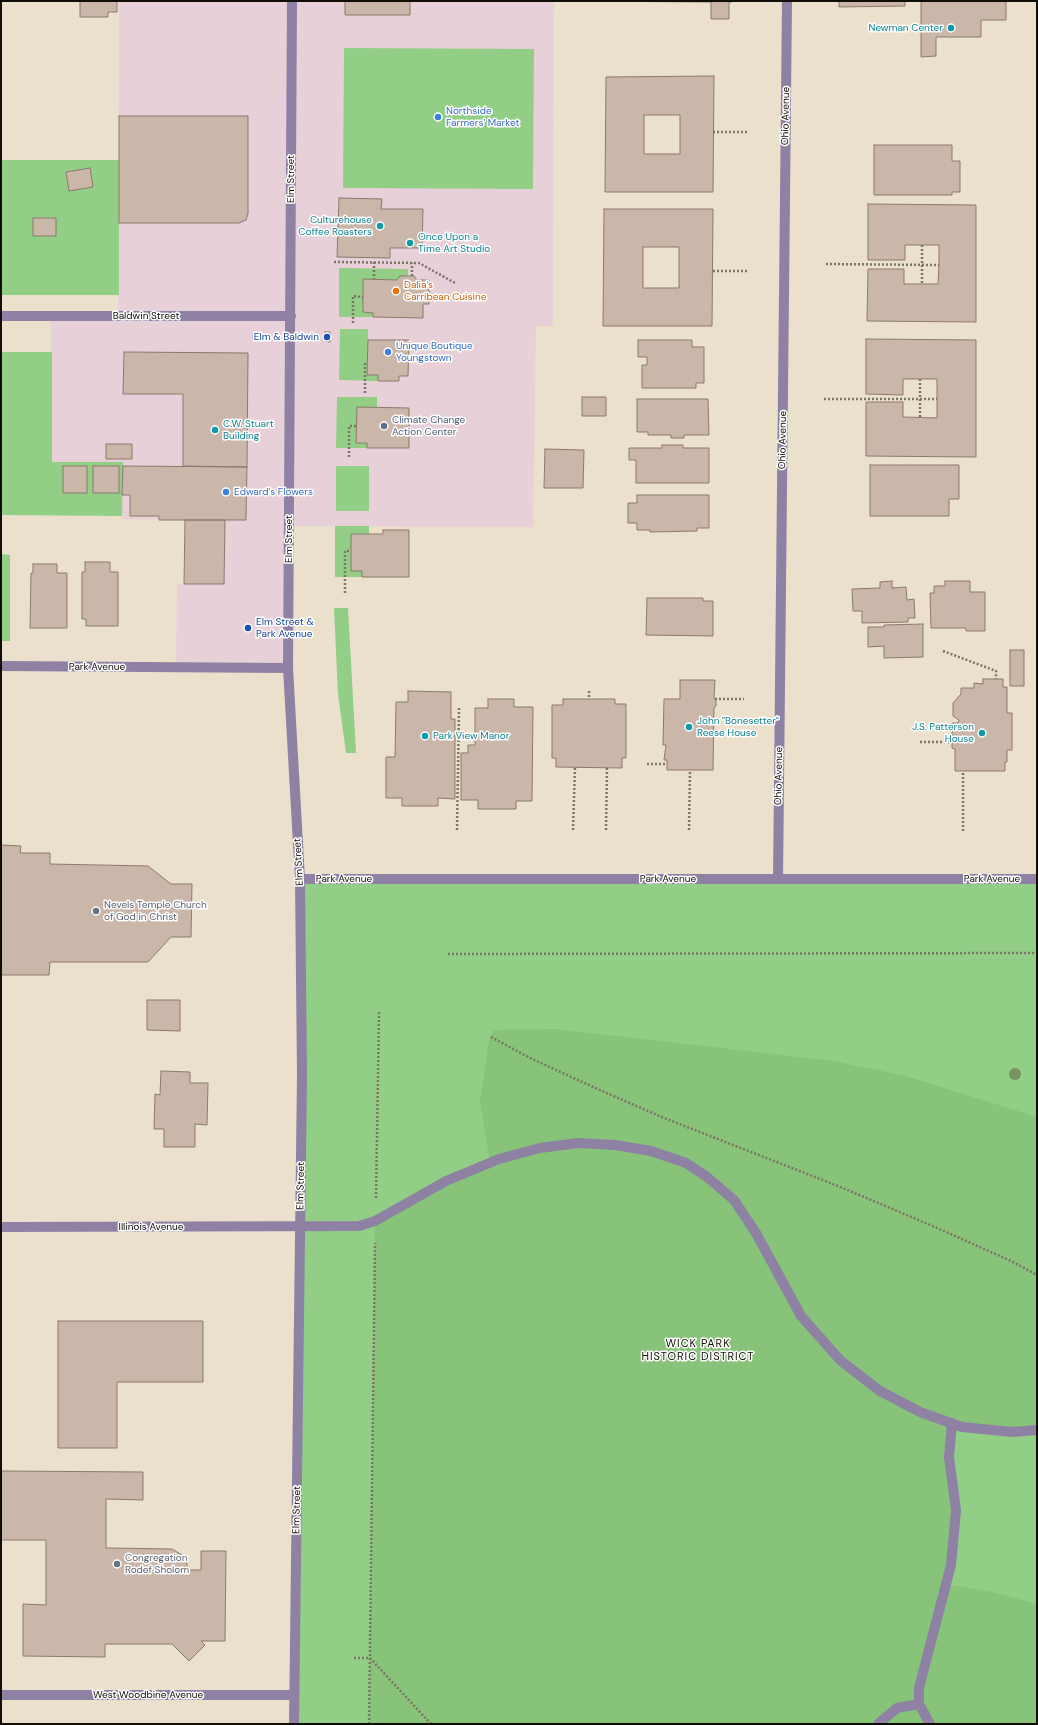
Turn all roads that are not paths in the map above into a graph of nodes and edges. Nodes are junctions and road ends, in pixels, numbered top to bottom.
1 (292, 1) edge
2 (787, 1) edge
3 (1, 316) edge
4 (290, 316) junction
5 (1, 666) edge
6 (288, 668) junction
7 (300, 879) junction
8 (778, 879) junction
9 (1037, 879) edge
10 (300, 1226) junction
11 (1, 1227) edge
12 (952, 1423) junction
13 (1037, 1430) edge
14 (1, 1695) edge
15 (294, 1695) junction
16 (919, 1704) junction
17 (294, 1724) edge
18 (878, 1724) edge
19 (930, 1724) edge

1 - 4 street, Elm Street
2 - 8 street, Ohio Avenue
3 - 4 street, Baldwin Street
4 - 6 street, Elm Street
5 - 6 street, Park Avenue
6 - 7 street, Elm Street
7 - 8 street, Park Avenue
7 - 10 street, Elm Street
8 - 9 street, Park Avenue
10 - 11 street, Illinois Avenue
10 - 12 street, Illinois Avenue
10 - 15 street, Elm Street
12 - 13 street, Illinois Avenue
12 - 16 street
14 - 15 street, West Woodbine Avenue
15 - 17 street, Elm Street
16 - 18 street
16 - 19 street

